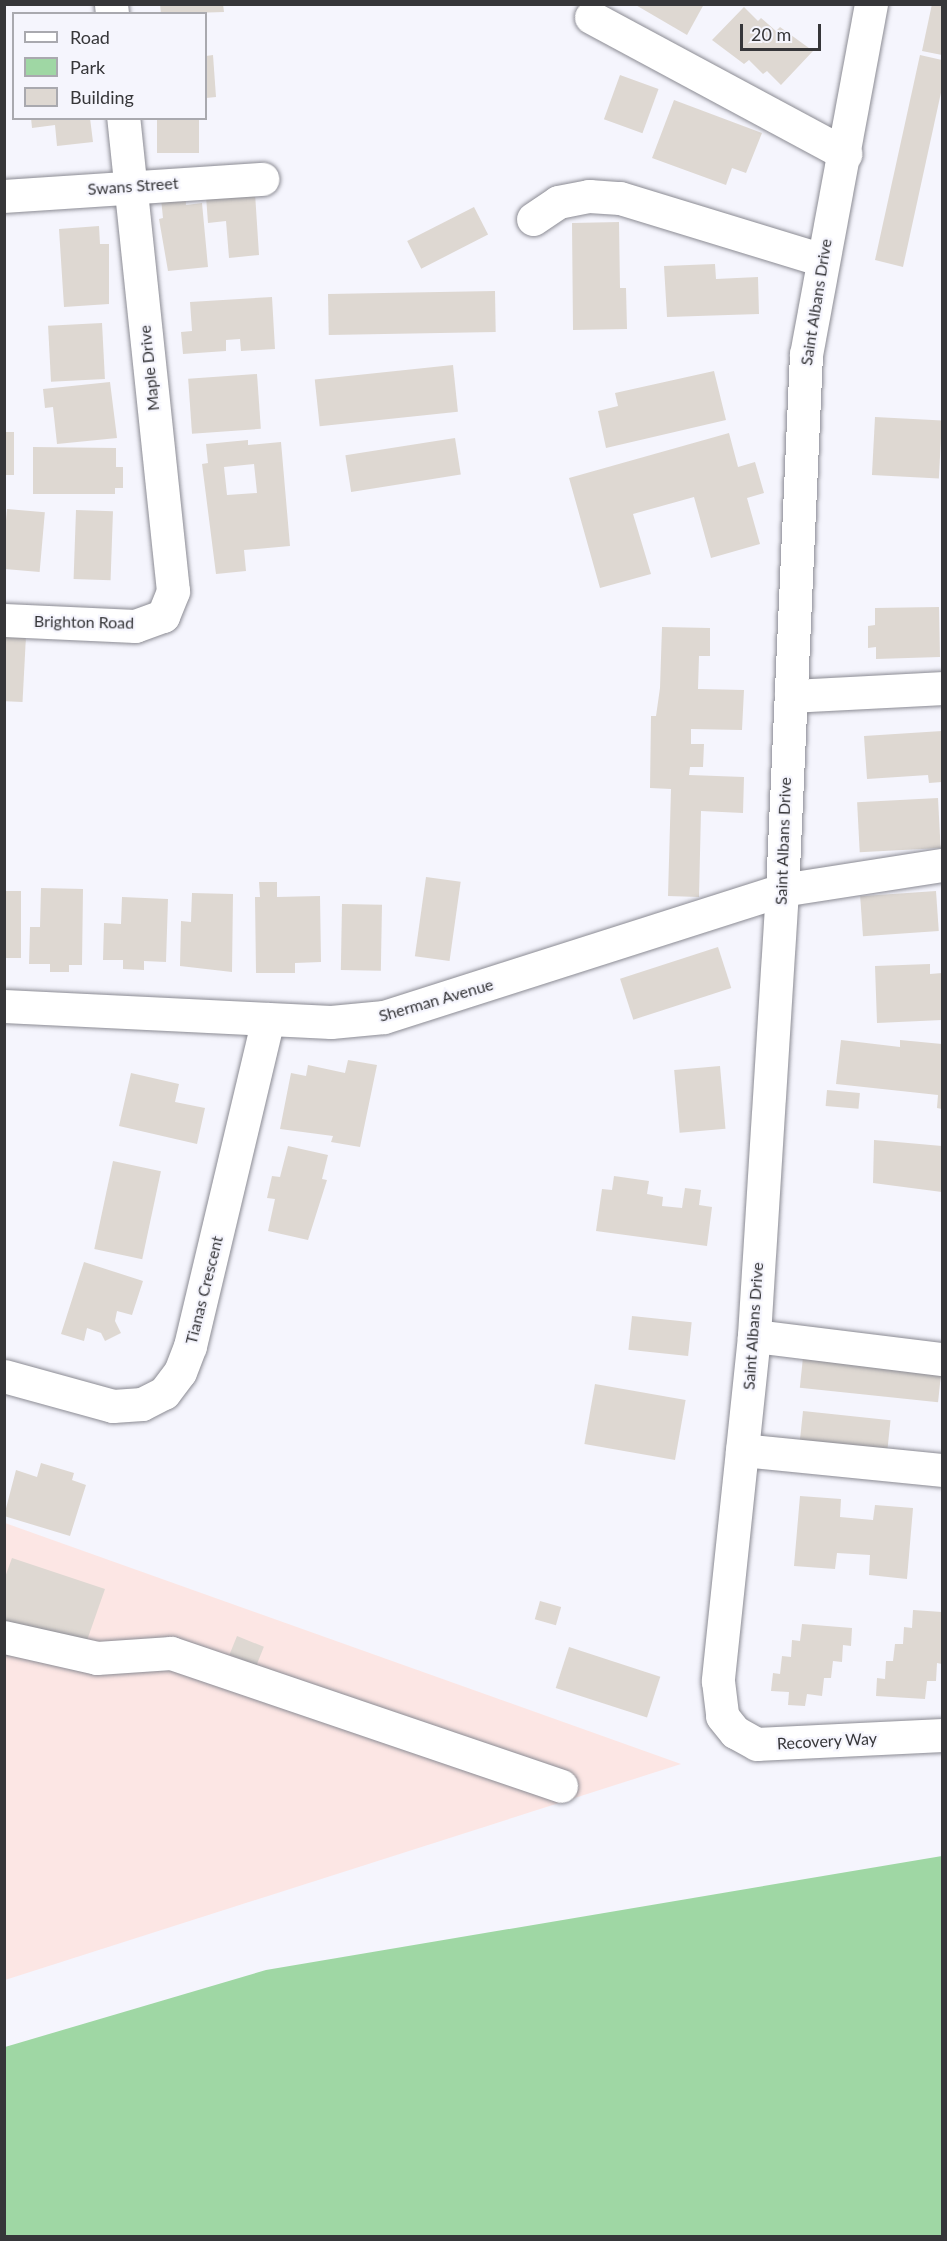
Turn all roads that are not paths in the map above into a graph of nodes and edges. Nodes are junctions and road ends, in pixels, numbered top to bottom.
1 (871, 4) edge
2 (591, 17) dead end
3 (123, 120) edge
4 (845, 154) junction
5 (262, 179) dead end
6 (130, 186) junction
7 (4, 196) edge
8 (533, 219) dead end
9 (823, 260) junction
10 (163, 616) joint
11 (4, 620) edge
12 (942, 688) edge
13 (791, 696) junction
14 (942, 866) edge
15 (782, 890) junction
16 (4, 1006) edge
17 (268, 1019) junction
18 (754, 1336) junction
19 (942, 1359) edge
20 (4, 1376) edge
21 (742, 1449) junction
22 (942, 1470) edge
23 (4, 1637) edge
24 (718, 1681) joint
25 (942, 1735) edge
26 (561, 1786) dead end

1 - 4 street, Saint Albans Drive
2 - 4 street
3 - 6 street, Maple Drive
4 - 9 street, Saint Albans Drive
5 - 6 street, Swans Street
6 - 7 street, Swans Street
6 - 10 street, Maple Drive
8 - 9 street
9 - 13 street, Saint Albans Drive
10 - 11 street, Brighton Road
12 - 13 street
13 - 15 street, Saint Albans Drive
14 - 15 street, Sherman Avenue
15 - 17 street, Sherman Avenue
15 - 18 street, Saint Albans Drive
16 - 17 street, Sherman Avenue
17 - 20 street, Tianas Crescent
18 - 19 street
18 - 21 street, Saint Albans Drive
21 - 22 street
21 - 24 street, Saint Albans Drive
23 - 26 street
24 - 25 street, Recovery Way

